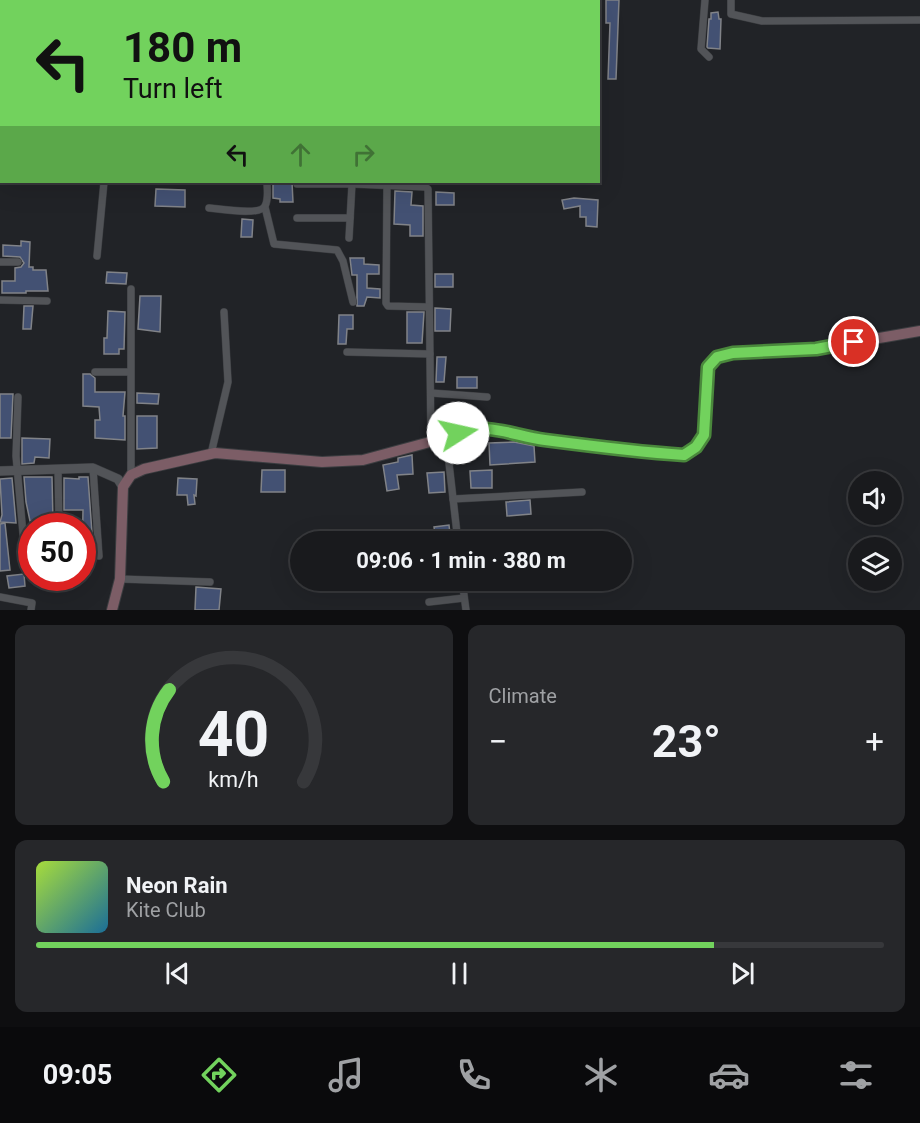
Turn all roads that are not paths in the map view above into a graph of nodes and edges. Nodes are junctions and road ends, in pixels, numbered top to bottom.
1 (705, 0) edge
2 (731, 0) edge
3 (920, 20) edge
4 (709, 57) dead end
5 (104, 183) edge
6 (267, 183) edge
7 (352, 183) edge
8 (297, 184) dead end
9 (387, 185) junction
10 (265, 207) junction
11 (209, 208) dead end
12 (297, 218) dead end
13 (350, 218) junction
14 (349, 238) dead end
15 (97, 256) dead end
16 (0, 262) edge
17 (18, 262) dead end
18 (131, 289) dead end
19 (0, 300) edge
20 (47, 301) dead end
21 (353, 302) dead end
22 (429, 307) junction
23 (224, 312) dead end
24 (920, 331) edge
25 (347, 352) dead end
26 (430, 354) junction
27 (95, 372) dead end
28 (130, 372) junction
29 (430, 393) junction
30 (18, 397) dead end
31 (487, 397) dead end
32 (446, 437) junction
33 (431, 442) junction
34 (211, 454) junction
35 (93, 468) junction
36 (58, 469) junction
37 (17, 470) junction
38 (0, 471) edge
39 (131, 475) junction
40 (123, 488) junction
41 (582, 492) dead end
42 (453, 499) junction
43 (21, 513) edge
44 (59, 513) edge
45 (457, 531) edge
46 (99, 556) dead end
47 (120, 579) junction
48 (210, 582) dead end
49 (463, 591) edge
50 (0, 597) edge
51 (464, 598) junction
52 (429, 602) dead end
53 (31, 610) edge
54 (112, 610) edge
55 (466, 610) edge

1 - 4 street
2 - 3 street
5 - 15 street
6 - 10 street
7 - 8 street
7 - 9 street
7 - 13 street
9 - 22 street
9 - 22 street
10 - 11 street
10 - 21 street
12 - 13 street
13 - 14 street
16 - 17 street
18 - 28 street
19 - 20 street
22 - 26 street
23 - 34 street
24 - 32 main road
25 - 26 street
26 - 29 street
27 - 28 street
28 - 39 street
29 - 31 street
29 - 33 street
30 - 37 street
32 - 33 main road
32 - 42 street
33 - 34 main road
34 - 39 main road
35 - 36 street
35 - 40 street
35 - 46 street
36 - 37 street
36 - 44 street
37 - 38 street
37 - 43 street
39 - 40 main road
40 - 47 main road
41 - 42 street
42 - 45 street
47 - 48 street
47 - 54 main road
49 - 51 street
50 - 53 street
51 - 52 street
51 - 55 street

